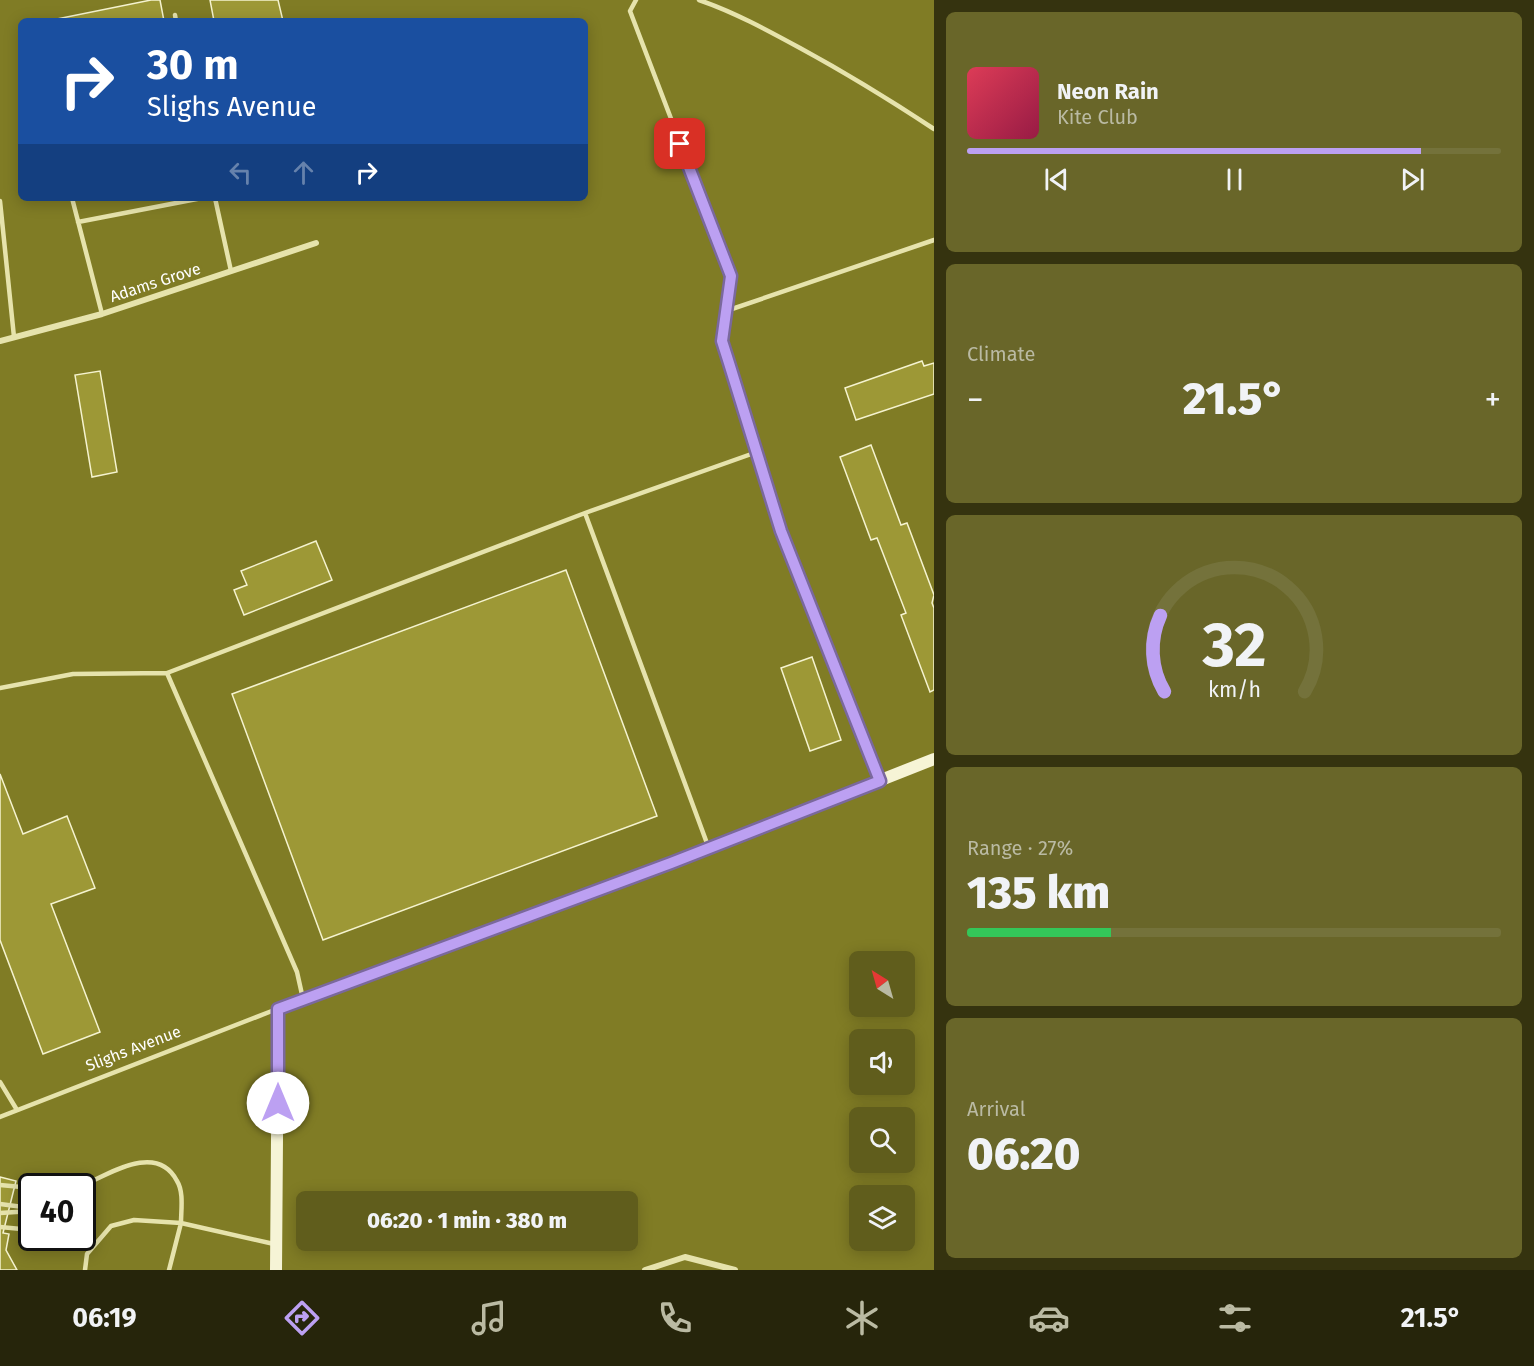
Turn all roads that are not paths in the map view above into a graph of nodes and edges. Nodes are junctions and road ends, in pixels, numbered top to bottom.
1 (636, 0) edge
2 (699, 0) edge
3 (175, 15) dead end
4 (176, 18) edge
5 (934, 129) edge
6 (0, 201) edge
7 (73, 201) edge
8 (186, 201) edge
9 (216, 201) edge
10 (78, 222) junction
11 (934, 240) edge
12 (316, 243) dead end
13 (231, 271) junction
14 (726, 311) junction
15 (102, 314) junction
16 (14, 337) junction
17 (0, 341) edge
18 (757, 452) junction
19 (585, 513) junction
20 (168, 673) junction
21 (0, 688) edge
22 (934, 759) edge
23 (880, 781) junction
24 (709, 848) junction
25 (303, 999) junction
26 (278, 1009) junction
27 (0, 1082) edge
28 (17, 1110) junction
29 (0, 1117) edge
30 (96, 1180) edge
31 (0, 1185) edge
32 (18, 1187) edge
33 (0, 1204) edge
34 (18, 1206) edge
35 (18, 1212) edge
36 (0, 1213) edge
37 (181, 1223) junction
38 (0, 1227) edge
39 (18, 1229) edge
40 (277, 1245) junction
41 (85, 1270) edge
42 (169, 1270) edge
43 (276, 1270) edge
44 (645, 1270) edge
45 (735, 1270) edge

1 - 14 lane
2 - 5 lane
3 - 4 lane
6 - 16 lane
7 - 10 lane
8 - 10 lane
9 - 13 lane
10 - 15 lane
11 - 14 lane
12 - 13 street, Adams Grove
13 - 15 street, Adams Grove
14 - 18 lane
15 - 16 street, Adams Grove
16 - 17 street, Adams Grove
18 - 19 lane
18 - 23 lane
19 - 20 lane
19 - 24 lane
20 - 21 lane
20 - 25 lane
22 - 23 street, Slighs Avenue
23 - 24 street, Slighs Avenue
24 - 25 street, Slighs Avenue
25 - 26 street, Slighs Avenue
26 - 28 lane, Slighs Avenue
26 - 40 street
27 - 28 lane
28 - 29 lane, Slighs Avenue
30 - 37 lane
31 - 32 lane
33 - 34 lane
35 - 36 lane
37 - 40 lane
37 - 41 lane
37 - 42 lane
38 - 39 lane
40 - 43 street
44 - 45 street

